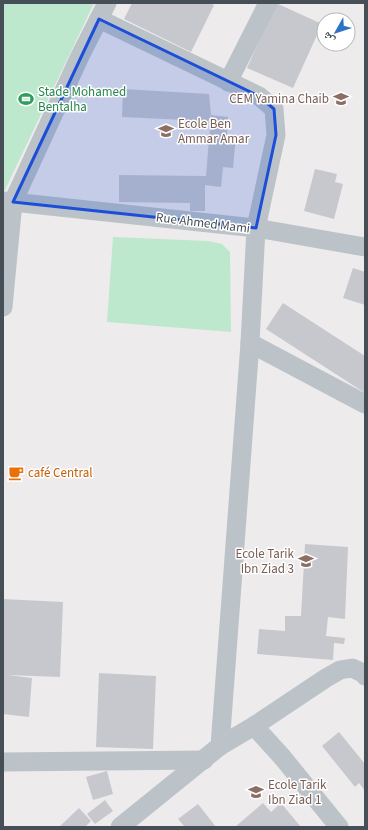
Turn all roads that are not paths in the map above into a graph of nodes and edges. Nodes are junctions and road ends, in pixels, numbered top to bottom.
1 (268, 3) edge
2 (103, 11) edge
3 (228, 82) junction
4 (8, 202) edge
5 (256, 228) junction
6 (365, 248) edge
7 (3, 307) edge
8 (250, 343) junction
9 (365, 404) edge
10 (365, 676) edge
11 (254, 726) junction
12 (220, 746) junction
13 (204, 760) junction
14 (3, 762) edge
15 (120, 827) edge
16 (339, 827) edge

1 - 3 street
2 - 3 street
2 - 4 street
3 - 5 street
4 - 5 street, Rue Ahmed Mami
4 - 7 street
5 - 6 street
5 - 8 street, Rue Ahmed Mami
8 - 9 street
8 - 12 street, Rue Ahmed Mami
10 - 11 street
11 - 12 street
11 - 16 street
12 - 13 street
13 - 14 street
13 - 15 street

